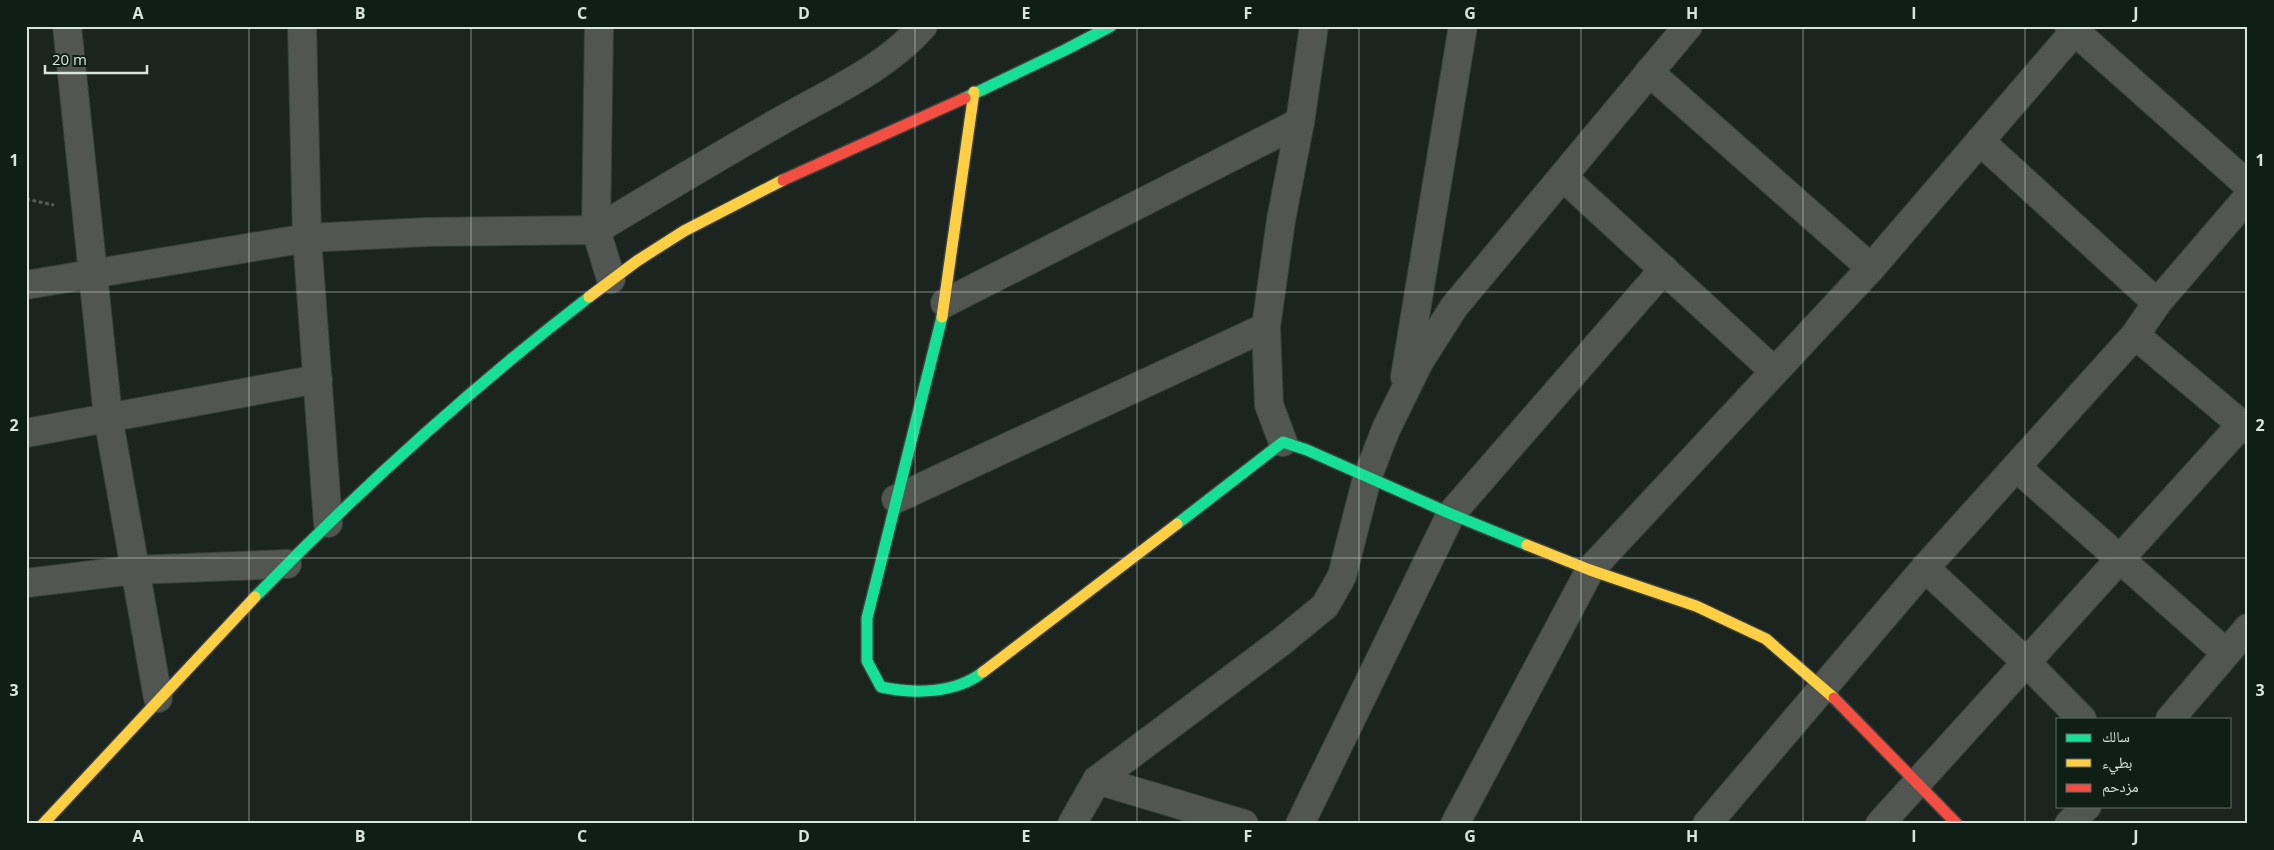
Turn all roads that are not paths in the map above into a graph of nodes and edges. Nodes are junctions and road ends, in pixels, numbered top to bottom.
1 (67, 26) edge
2 (302, 26) edge
3 (599, 26) edge
4 (923, 26) edge
5 (1111, 26) edge
6 (1314, 26) edge
7 (1463, 26) edge
8 (1688, 26) edge
9 (2074, 28) edge
10 (1649, 72) junction
11 (974, 92) junction
12 (1300, 122) junction
13 (1980, 141) junction
14 (1563, 177) junction
15 (2248, 184) edge
16 (2248, 197) edge
17 (596, 230) junction
18 (307, 238) junction
19 (1871, 268) junction
20 (1664, 269) junction
21 (92, 274) junction
22 (611, 279) junction
23 (26, 285) edge
24 (945, 303) junction
25 (2157, 303) junction
26 (1266, 327) junction
27 (2135, 335) junction
28 (1774, 371) junction
29 (318, 379) junction
30 (1401, 400) junction
31 (108, 417) junction
32 (2244, 427) edge
33 (26, 433) edge
34 (1283, 442) junction
35 (2016, 467) junction
36 (1367, 478) junction
37 (896, 499) junction
38 (1451, 514) junction
39 (328, 523) junction
40 (2119, 559) junction
41 (287, 564) junction
42 (1925, 568) junction
43 (134, 570) junction
44 (1590, 570) junction
45 (26, 583) edge
46 (2248, 628) edge
47 (2226, 653) junction
48 (2026, 662) junction
49 (1825, 688) junction
50 (158, 698) junction
51 (2081, 718) edge
52 (2171, 718) edge
53 (1097, 780) junction
54 (1918, 782) junction
55 (2085, 808) edge
56 (48, 822) edge
57 (1240, 823) edge
58 (1072, 824) edge
59 (1300, 824) edge
60 (1455, 824) edge
61 (1707, 824) edge
62 (1880, 824) edge
63 (1956, 824) edge
64 (2069, 824) edge

1 - 21 street
2 - 18 street
3 - 17 street
4 - 17 street
5 - 11 street
6 - 12 street
7 - 30 street
8 - 10 street
9 - 13 street
9 - 15 street
10 - 14 street
10 - 19 street
11 - 22 street
11 - 24 street
12 - 24 street
12 - 26 street
13 - 19 street
13 - 25 street
14 - 20 street
14 - 30 street
16 - 25 street
17 - 18 street
17 - 22 street
18 - 21 street
18 - 29 street
19 - 28 street
20 - 28 street
20 - 38 street
21 - 23 street
21 - 31 street
22 - 39 street
24 - 37 street
25 - 27 street
26 - 34 street
26 - 37 street
27 - 32 street
27 - 35 street
28 - 44 street
29 - 31 street
29 - 39 street
30 - 36 street
31 - 33 street
31 - 43 street
32 - 40 street
34 - 36 street
34 - 37 street
35 - 40 street
35 - 42 street
36 - 38 street
36 - 53 street
38 - 44 street
38 - 59 street
39 - 41 street
40 - 47 street
40 - 48 street
41 - 43 street
41 - 50 street
42 - 48 street
42 - 49 street
43 - 45 street
43 - 50 street
44 - 49 street
44 - 60 street
46 - 47 street
47 - 52 street
48 - 51 street
48 - 54 street
49 - 54 street
49 - 61 street
50 - 56 street
53 - 57 street
53 - 58 street
54 - 62 street
54 - 63 street
55 - 64 street

